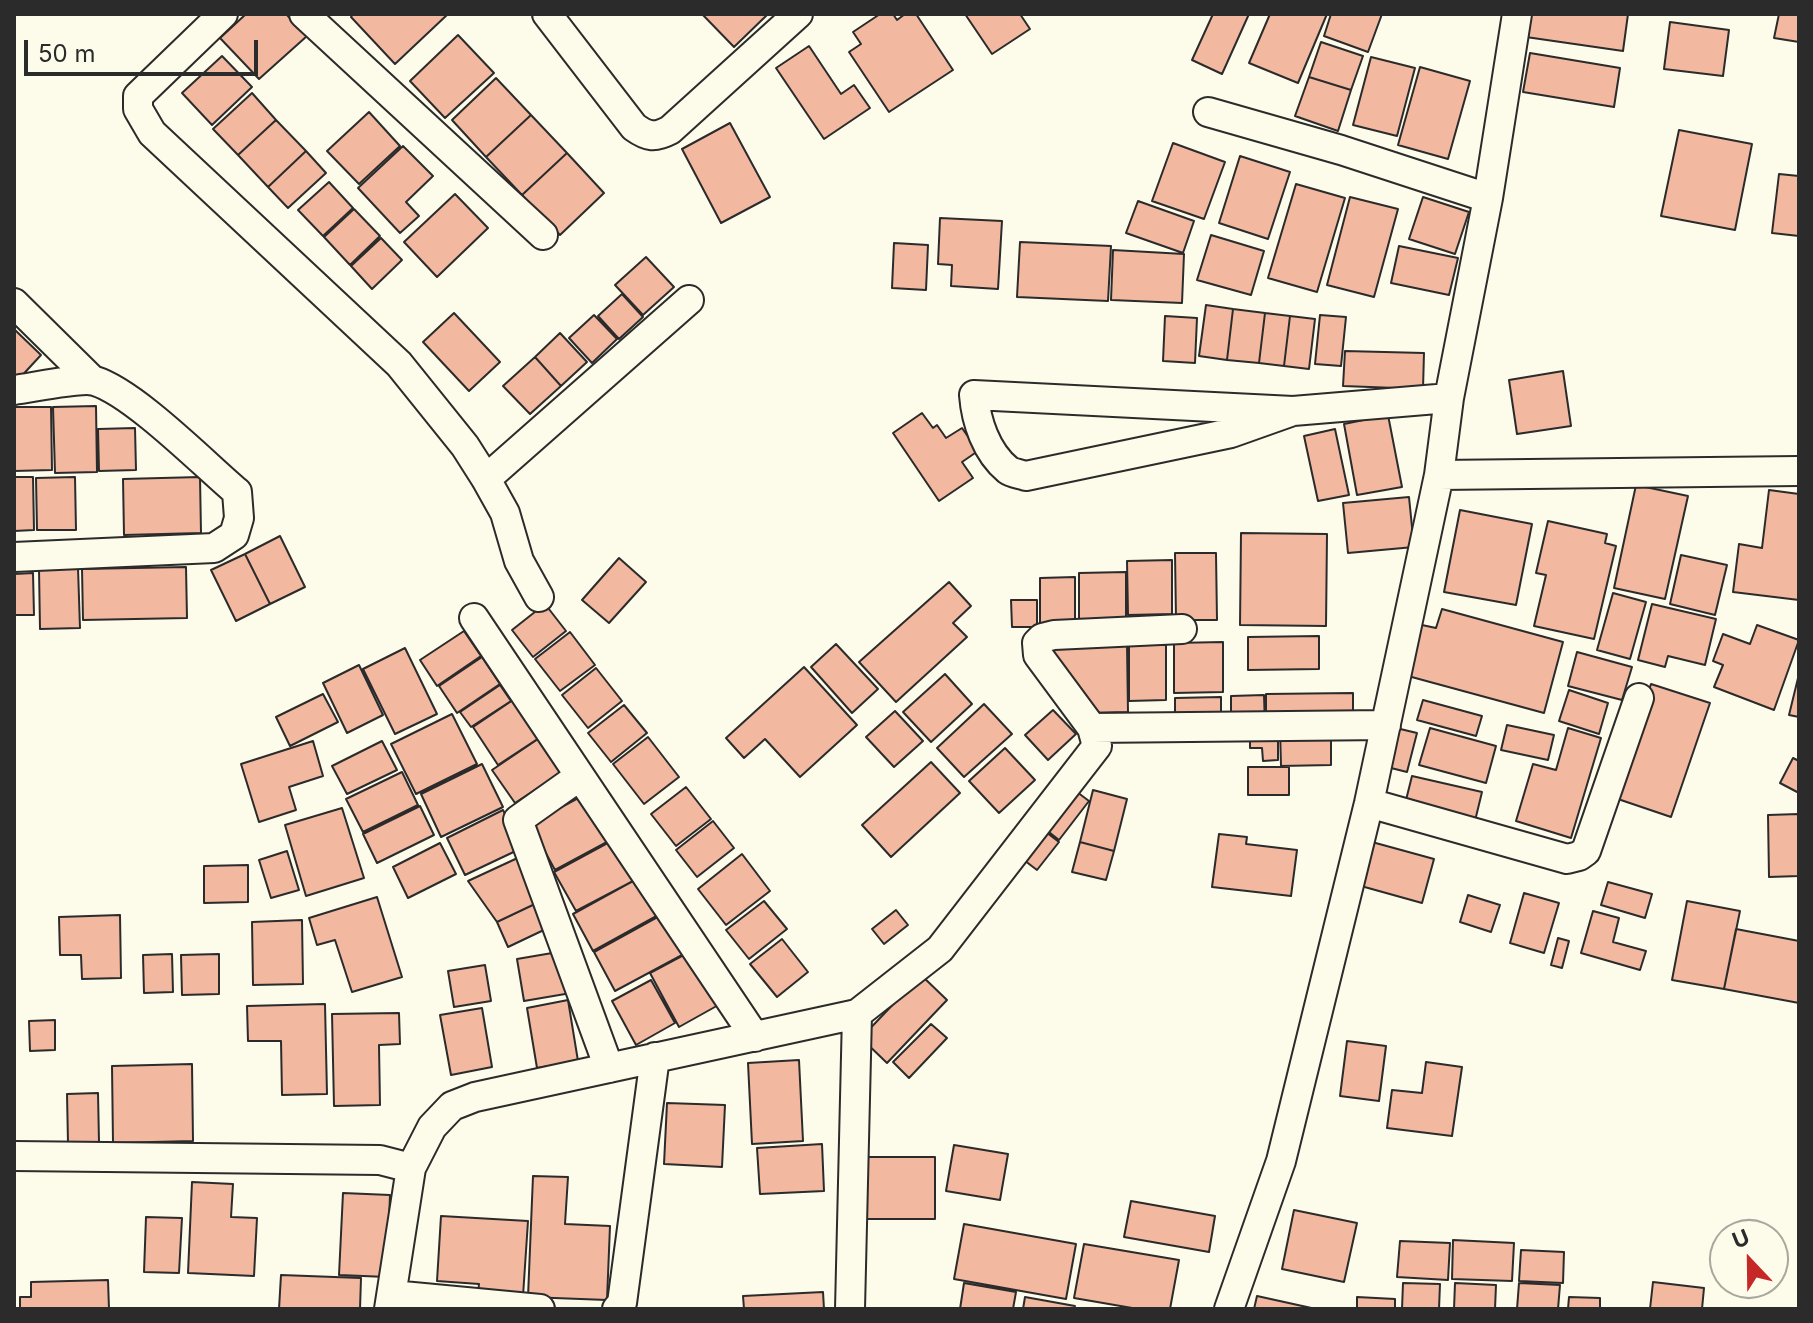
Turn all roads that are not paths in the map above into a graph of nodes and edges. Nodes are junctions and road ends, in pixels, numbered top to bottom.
1 (223, 14) edge
2 (304, 14) edge
3 (547, 14) edge
4 (798, 14) edge
5 (1517, 14) edge
6 (1208, 112) dead end
7 (1488, 198) junction
8 (543, 235) dead end
9 (689, 300) dead end
10 (14, 303) edge
11 (92, 380) junction
12 (14, 390) edge
13 (1449, 398) junction
14 (1293, 411) junction
15 (1799, 471) edge
16 (1439, 475) junction
17 (486, 479) junction
18 (14, 557) edge
19 (539, 597) dead end
20 (474, 618) dead end
21 (1182, 629) dead end
22 (1639, 698) dead end
23 (1386, 725) junction
24 (1092, 728) junction
25 (580, 776) junction
26 (1369, 803) junction
27 (857, 1014) junction
28 (755, 1037) junction
29 (655, 1057) junction
30 (609, 1068) junction
31 (14, 1156) edge
32 (411, 1168) junction
33 (390, 1302) edge
34 (540, 1309) edge
35 (617, 1309) edge
36 (850, 1309) edge
37 (1229, 1309) edge

1 - 17 street
2 - 8 street
3 - 4 street
5 - 7 street
6 - 7 street
7 - 13 street
9 - 17 street
10 - 11 street
11 - 12 street
11 - 18 street
13 - 14 street
13 - 16 street
14 - 14 street
15 - 16 street
16 - 23 street
17 - 19 street
20 - 25 street
21 - 24 street
22 - 26 street
23 - 24 street
23 - 26 street
24 - 27 street
25 - 28 street
25 - 30 street
26 - 37 street
27 - 28 street
27 - 36 street
28 - 29 street
29 - 30 street
29 - 35 street
30 - 32 street
31 - 32 street
32 - 33 street
33 - 34 street

